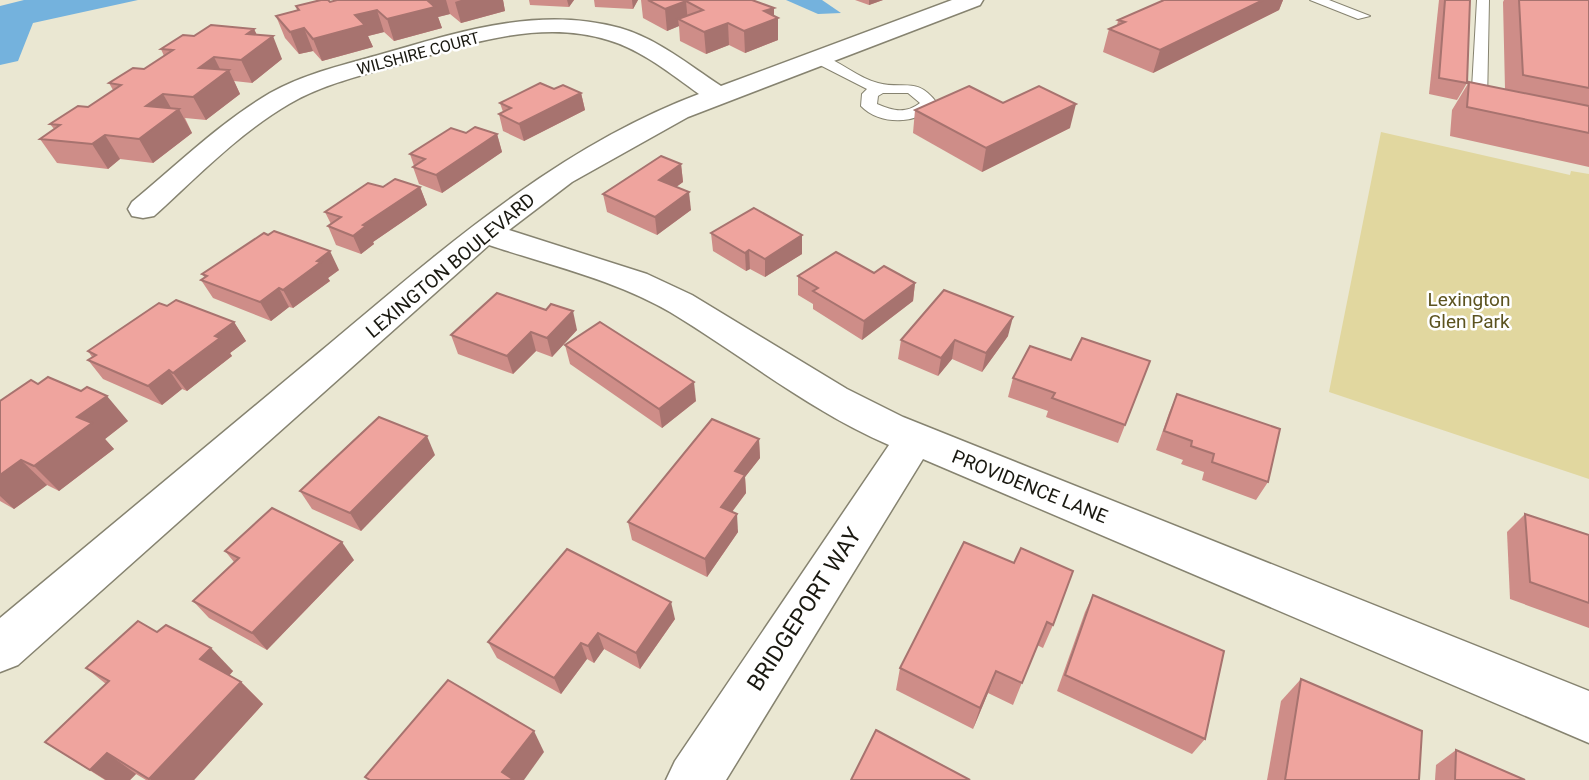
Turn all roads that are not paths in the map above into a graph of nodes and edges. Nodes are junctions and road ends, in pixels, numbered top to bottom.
1 (972, 0) edge
2 (1316, 0) edge
3 (1483, 0) edge
4 (1363, 16) dead end
5 (819, 59) junction
6 (879, 89) dead end
7 (719, 96) junction
8 (1504, 111) edge
9 (143, 209) dead end
10 (484, 233) junction
11 (915, 439) junction
12 (0, 649) edge
13 (1589, 717) edge
14 (694, 780) edge

1 - 5 street, LEXINGTON BOULEVARD
2 - 4 lane
3 - 8 lane
5 - 6 lane
5 - 7 street, LEXINGTON BOULEVARD
7 - 9 street, WILSHIRE COURT
7 - 10 street, LEXINGTON BOULEVARD
10 - 11 street, PROVIDENCE LANE
10 - 12 street, LEXINGTON BOULEVARD
11 - 13 street, PROVIDENCE LANE
11 - 14 street, BRIDGEPORT WAY

